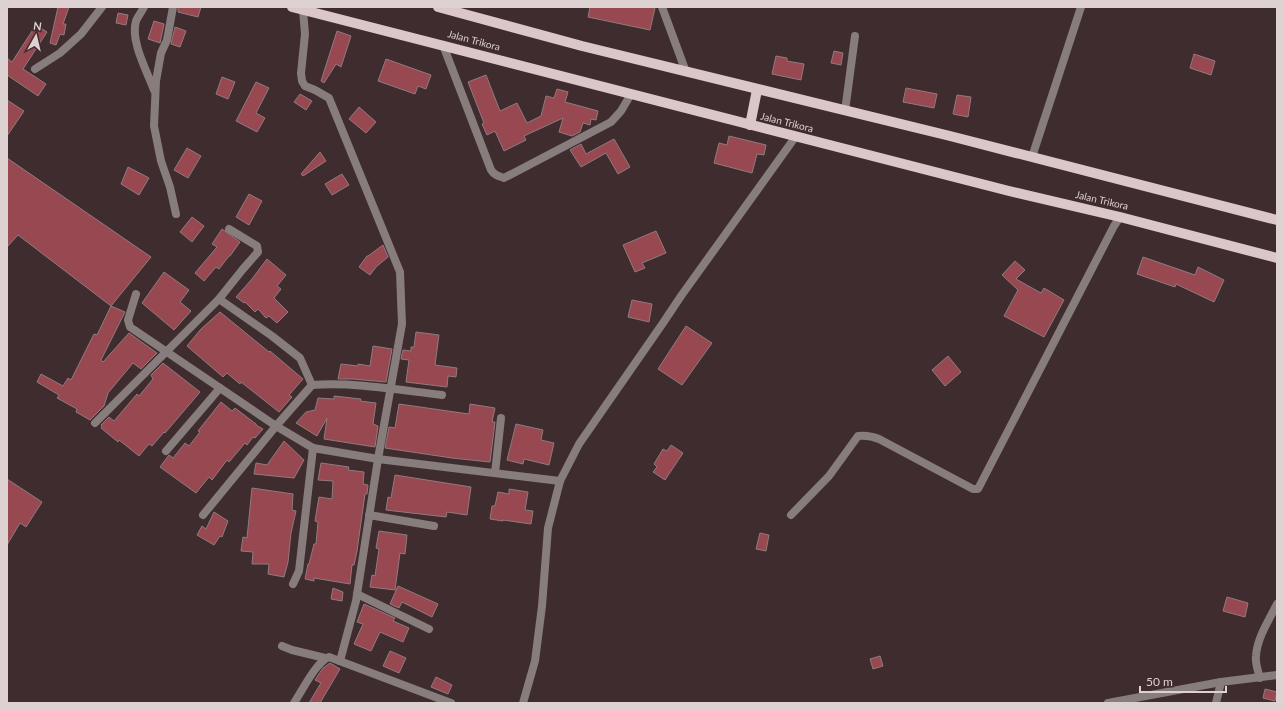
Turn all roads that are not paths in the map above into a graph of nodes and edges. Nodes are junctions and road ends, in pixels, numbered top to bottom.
1 (144, 7) edge
2 (173, 7) edge
3 (292, 7) edge
4 (438, 7) edge
5 (662, 7) edge
6 (1080, 7) edge
7 (99, 9) edge
8 (303, 10) junction
9 (855, 36) dead end
10 (443, 45) junction
11 (35, 69) dead end
12 (686, 72) junction
13 (757, 90) junction
14 (155, 93) junction
15 (631, 94) junction
16 (845, 111) junction
17 (750, 125) junction
18 (796, 136) junction
19 (1032, 157) junction
20 (176, 214) dead end
21 (1120, 217) junction
22 (1277, 220) edge
23 (229, 229) dead end
24 (1277, 258) edge
25 (136, 294) dead end
26 (220, 299) junction
27 (166, 352) junction
28 (312, 385) junction
29 (220, 388) junction
30 (390, 388) junction
31 (442, 395) dead end
32 (501, 418) dead end
33 (95, 423) dead end
34 (276, 426) junction
35 (314, 448) junction
36 (166, 450) dead end
37 (378, 459) junction
38 (496, 473) junction
39 (560, 481) junction
40 (791, 514) dead end
41 (203, 515) dead end
42 (369, 515) junction
43 (434, 526) dead end
44 (293, 584) dead end
45 (357, 594) junction
46 (1277, 604) edge
47 (429, 629) dead end
48 (282, 646) dead end
49 (325, 658) junction
50 (340, 661) junction
51 (1277, 675) edge
52 (1260, 678) junction
53 (1221, 682) junction
54 (1150, 694) junction
55 (294, 703) edge
56 (451, 703) edge
57 (523, 703) edge
58 (1108, 703) edge
59 (1148, 703) edge
60 (1216, 703) edge

1 - 14 street
2 - 14 street
3 - 8 main road, Jalan Trikora
4 - 12 main road
5 - 12 street
6 - 19 street
7 - 11 street
8 - 10 main road, Jalan Trikora
8 - 30 street
9 - 16 street
10 - 15 main road, Jalan Trikora
10 - 15 street
12 - 13 main road
13 - 16 main road
13 - 17 main road
14 - 20 street
15 - 17 main road, Jalan Trikora
16 - 19 main road
17 - 18 main road, Jalan Trikora
18 - 21 main road, Jalan Trikora
18 - 39 street
19 - 22 main road
21 - 24 main road, Jalan Trikora
21 - 40 street
23 - 26 street
25 - 27 street
26 - 27 street
26 - 28 street
27 - 29 street
27 - 33 street
28 - 30 street
28 - 34 street
29 - 34 street
29 - 36 street
30 - 31 street
30 - 37 street
32 - 38 street
34 - 35 street
34 - 41 street
35 - 37 street
35 - 44 street
37 - 38 street
37 - 42 street
38 - 39 street
39 - 57 street
42 - 43 street
42 - 45 street
45 - 47 street
45 - 50 street
46 - 52 street
48 - 49 street
49 - 50 street
49 - 55 street
50 - 56 street
51 - 52 street
52 - 53 street
53 - 54 street
53 - 60 street
54 - 58 street
54 - 59 street

